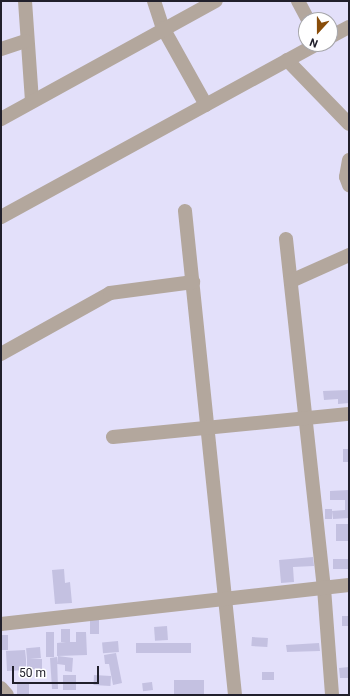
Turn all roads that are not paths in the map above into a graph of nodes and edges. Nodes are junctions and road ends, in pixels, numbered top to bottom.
1 (25, 1) edge
2 (154, 1) edge
3 (216, 1) edge
4 (298, 1) edge
5 (304, 12) edge
6 (349, 27) edge
7 (163, 28) junction
8 (338, 33) edge
9 (26, 41) junction
10 (1, 49) edge
11 (302, 52) edge
12 (287, 60) junction
13 (32, 102) junction
14 (206, 105) junction
15 (1, 119) edge
16 (349, 124) edge
17 (349, 160) edge
18 (349, 185) edge
19 (185, 211) dead end
20 (1, 217) edge
21 (286, 239) dead end
22 (349, 255) edge
23 (291, 281) junction
24 (193, 282) junction
25 (1, 354) edge
26 (349, 414) edge
27 (307, 418) junction
28 (208, 427) junction
29 (113, 437) dead end
30 (349, 585) edge
31 (324, 588) junction
32 (226, 599) junction
33 (1, 624) edge
34 (1, 688) edge
35 (7, 695) edge
36 (235, 695) edge
37 (332, 695) edge

1 - 9 street
2 - 7 street
3 - 7 street
4 - 5 street
6 - 8 street
7 - 13 street
7 - 14 street
9 - 10 street
9 - 13 street
11 - 12 street
12 - 14 street
12 - 16 street
13 - 15 street
14 - 20 street
17 - 18 street
19 - 24 street
21 - 23 street
22 - 23 street
23 - 27 street
24 - 25 street
24 - 28 street
26 - 27 street
27 - 28 street
27 - 31 street
28 - 29 street
28 - 32 street
30 - 31 street
31 - 32 street
31 - 37 street
32 - 33 street
32 - 36 street
34 - 35 street

